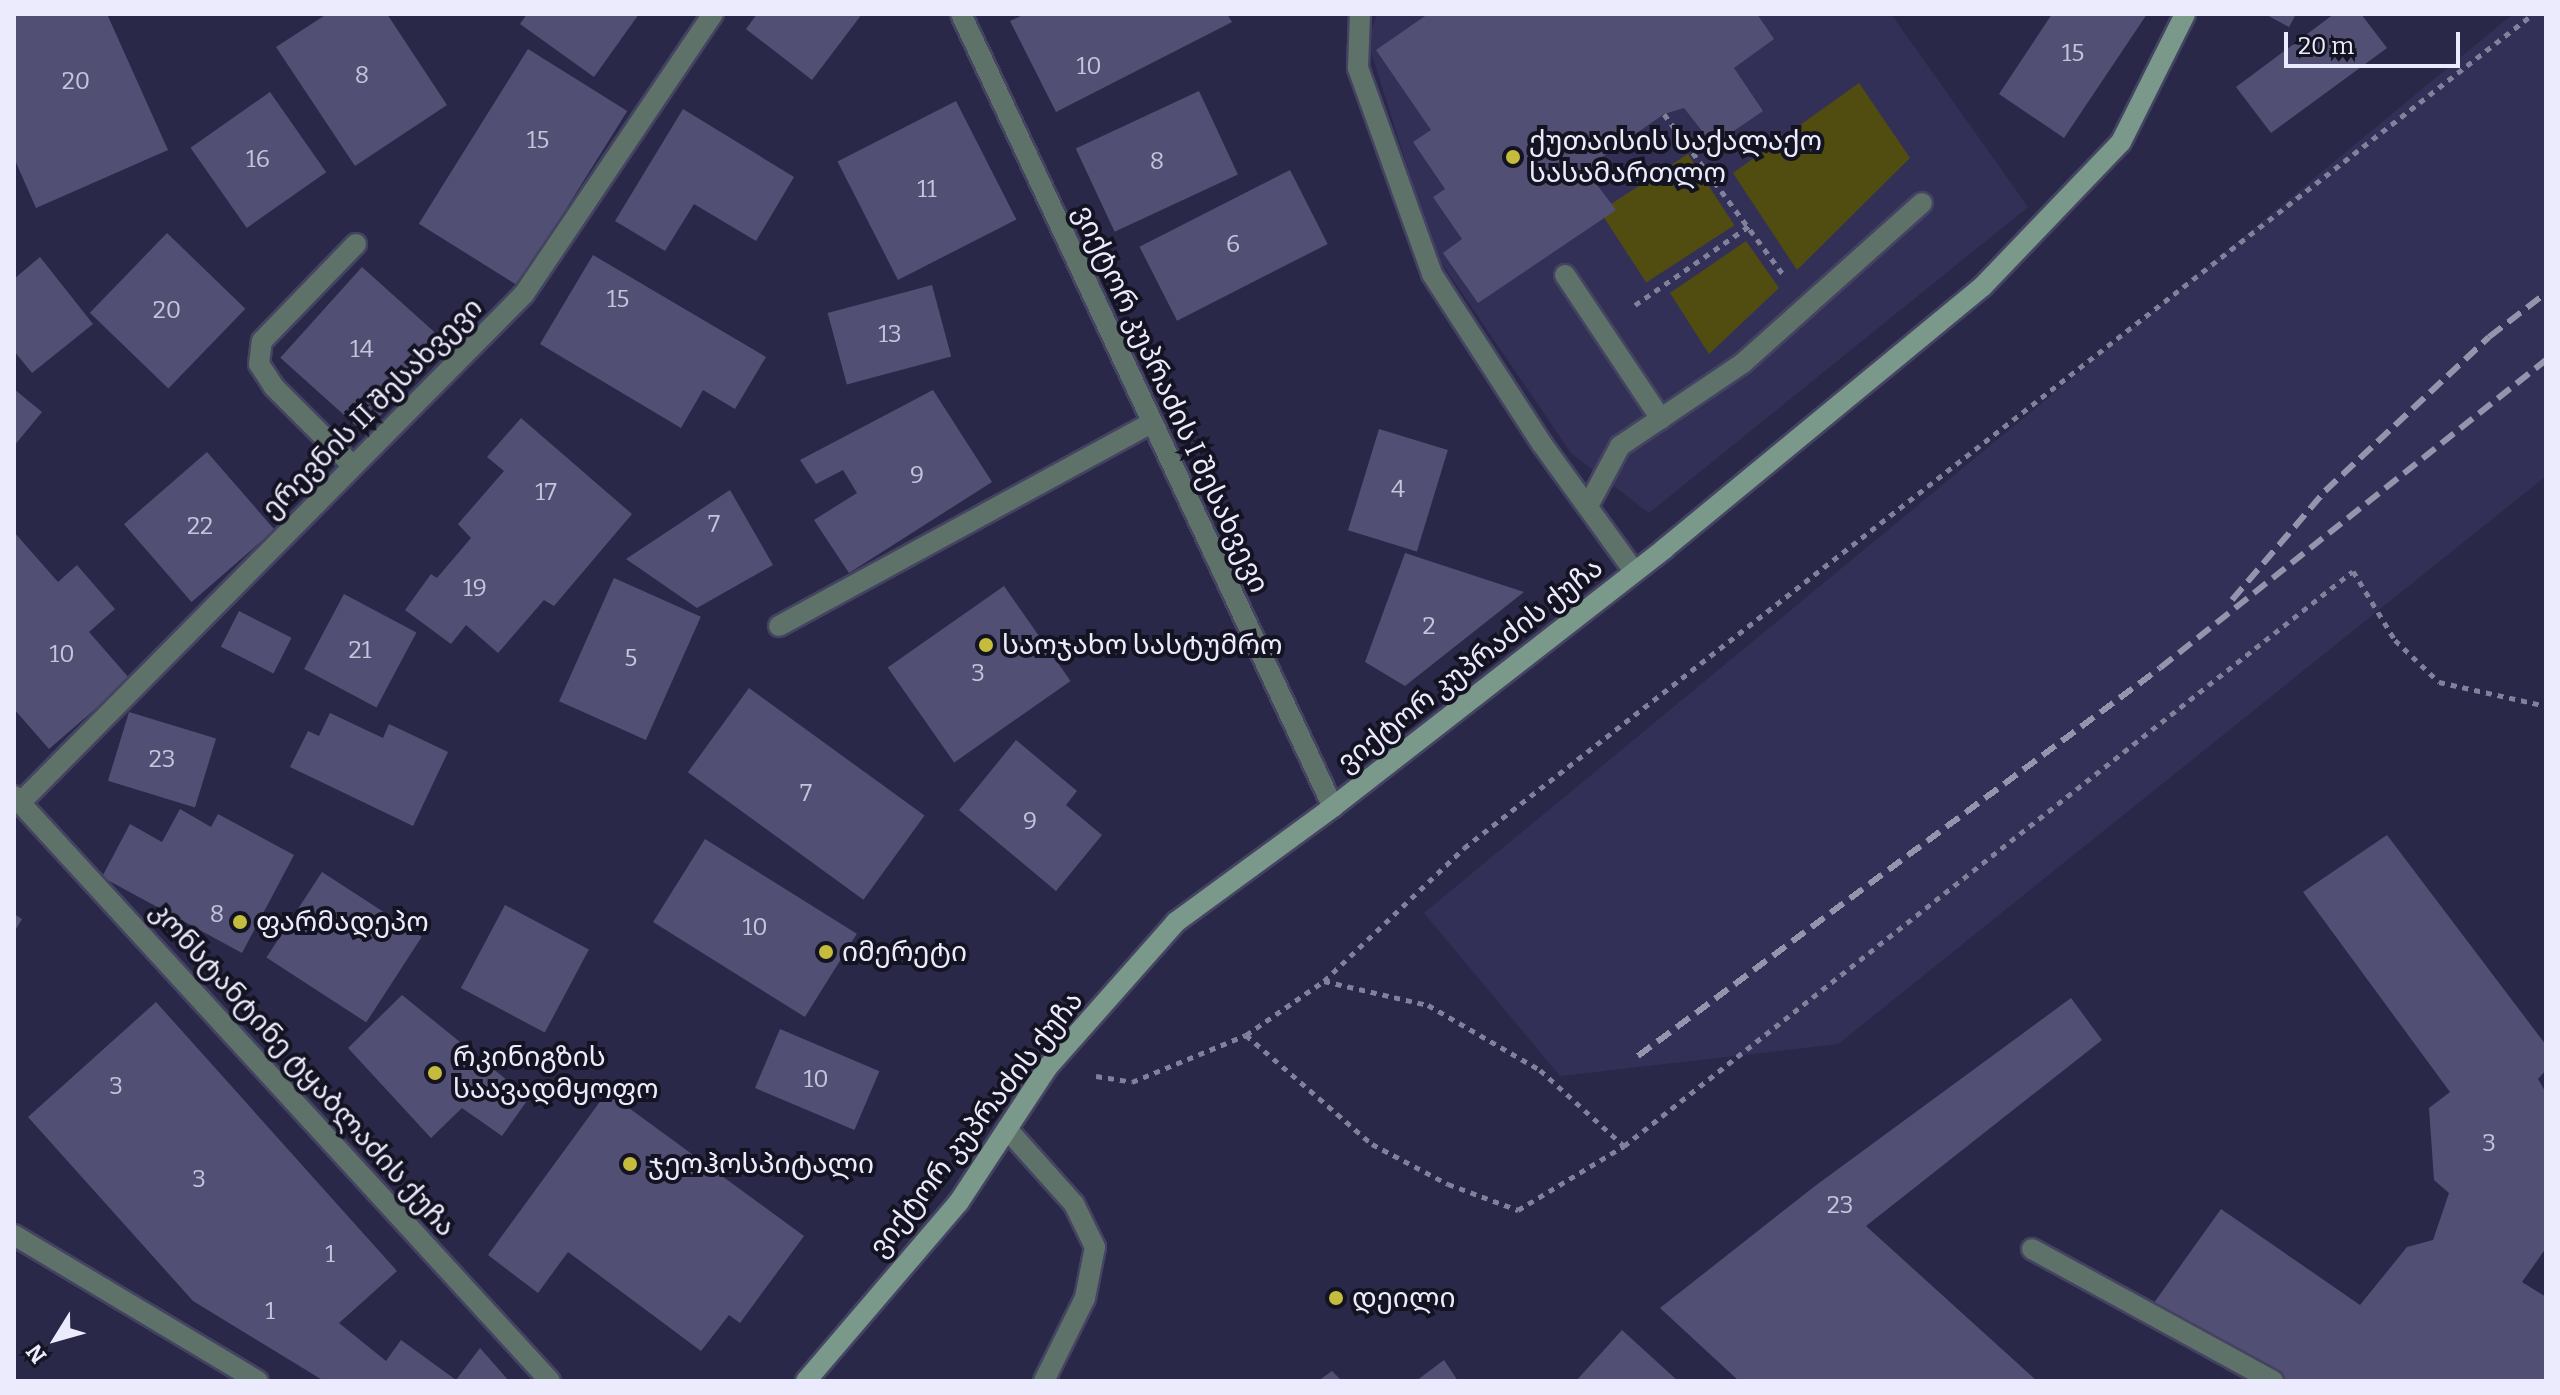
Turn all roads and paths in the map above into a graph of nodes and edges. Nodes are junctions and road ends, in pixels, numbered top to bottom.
1 (713, 14) edge
2 (961, 14) edge
3 (1360, 14) edge
4 (2185, 14) edge
5 (2533, 14) edge
6 (1664, 114) dead end
7 (1922, 203) dead end
8 (1749, 226) junction
9 (356, 244) dead end
10 (1565, 275) dead end
11 (1788, 281) dead end
12 (1657, 290) dead end
13 (1661, 419) junction
14 (1152, 423) junction
15 (353, 466) junction
16 (1588, 506) junction
17 (1634, 571) junction
18 (779, 626) dead end
19 (2546, 706) edge
20 (18, 799) edge
21 (1333, 807) junction
22 (1324, 981) junction
23 (1246, 1035) junction
24 (1047, 1068) junction
25 (1007, 1129) junction
26 (1624, 1146) junction
27 (14, 1235) edge
28 (2032, 1249) dead end
29 (258, 1381) edge
30 (550, 1381) edge
31 (806, 1381) edge
32 (1044, 1381) edge
33 (2273, 1381) edge

1 - 15 street, ერევნის II შესახვევი
2 - 14 street, ვიქტორ კუპრაძის I შესახვევი
3 - 16 street
4 - 17 street, ვიქტორ კუპრაძის ქუჩა
5 - 22 path
6 - 8 path
7 - 13 street
8 - 11 path
8 - 12 path
9 - 15 street
10 - 13 street
13 - 16 street
14 - 18 street
14 - 21 street, ვიქტორ კუპრაძის I შესახვევი
15 - 20 street, ერევნის II შესახვევი
16 - 17 street
17 - 21 street, ვიქტორ კუპრაძის ქუჩა
19 - 26 path
20 - 30 street, კონსტანტინე ტყაბლაძის ქუჩა
21 - 24 street, ვიქტორ კუპრაძის ქუჩა
22 - 23 path
22 - 26 path
23 - 24 path
23 - 26 path
24 - 25 street, ვიქტორ კუპრაძის ქუჩა
25 - 31 street, ვიქტორ კუპრაძის ქუჩა
25 - 32 street
27 - 29 street
28 - 33 street

